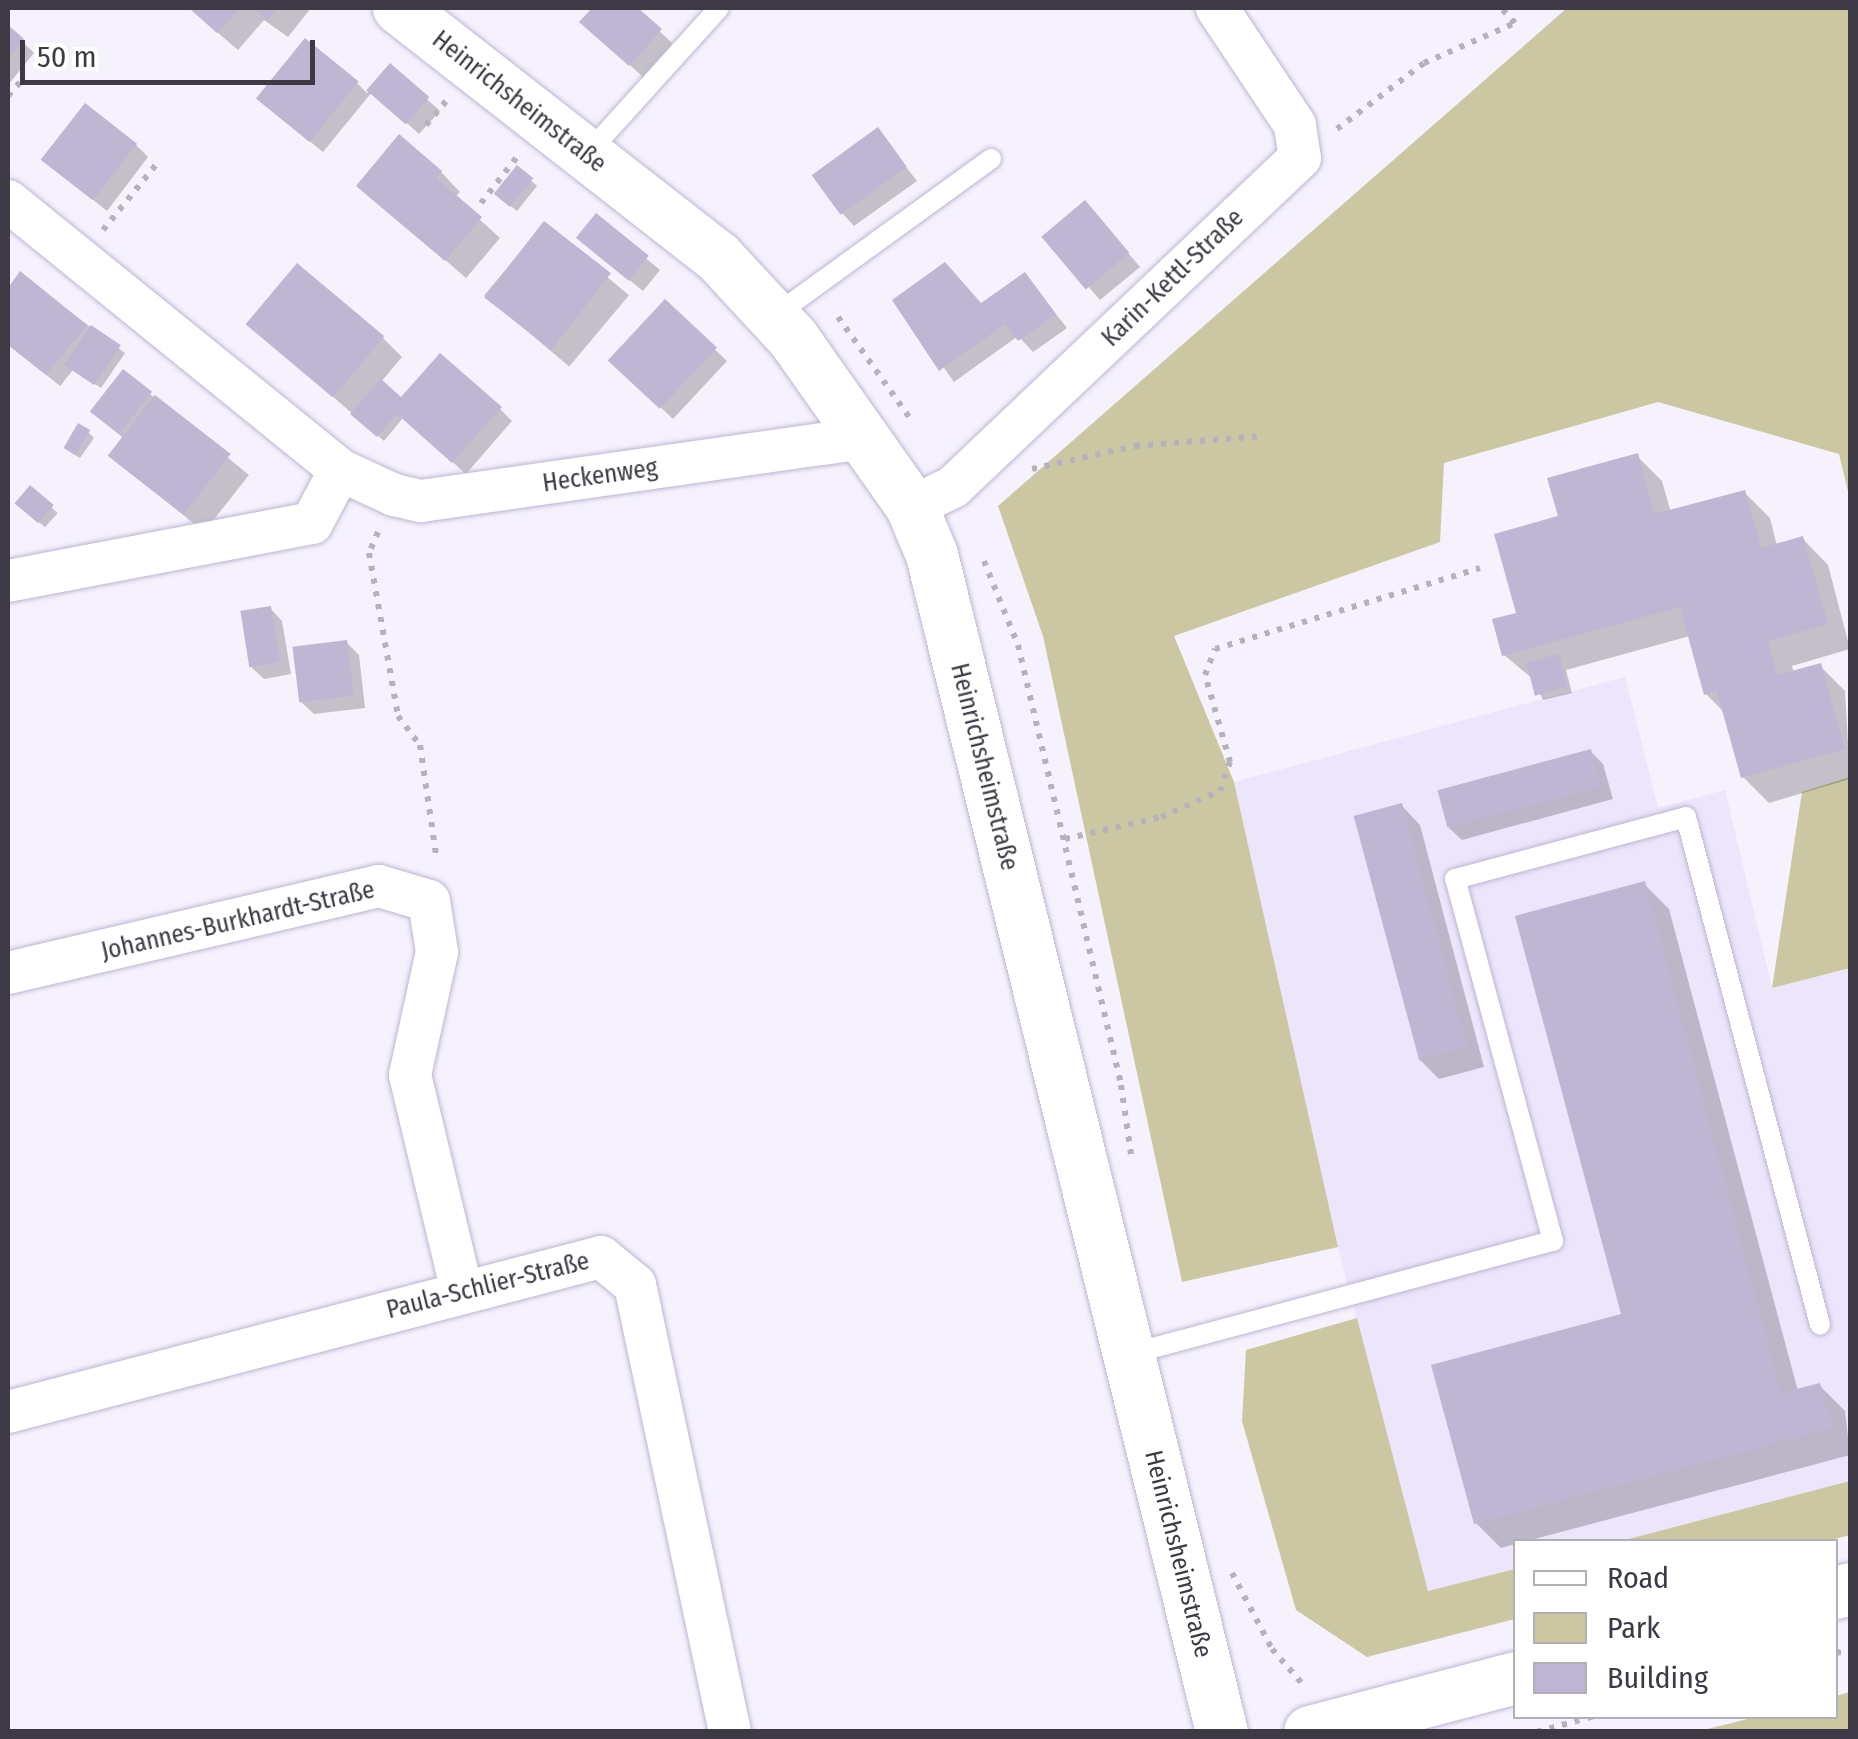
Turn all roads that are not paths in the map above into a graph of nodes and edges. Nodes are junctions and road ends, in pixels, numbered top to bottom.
1 (398, 8) edge
2 (720, 8) edge
3 (1217, 8) edge
4 (587, 154) junction
5 (990, 159) dead end
6 (8, 201) edge
7 (773, 317) junction
8 (865, 438) junction
9 (340, 470) junction
10 (912, 507) junction
11 (8, 580) edge
12 (8, 974) edge
13 (462, 1291) junction
14 (1820, 1325) dead end
15 (1129, 1354) junction
16 (8, 1412) edge
17 (1513, 1679) edge
18 (730, 1732) edge
19 (1222, 1732) edge
20 (1310, 1732) edge

1 - 4 street, Heinrichsheimstraße
2 - 4 lane
3 - 10 street, Karin-Kettl-Straße
4 - 7 street, Heinrichsheimstraße
5 - 7 lane
6 - 9 street, Heckenweg
7 - 8 street, Heinrichsheimstraße
8 - 9 street, Heckenweg
8 - 10 street, Heinrichsheimstraße
9 - 11 street
10 - 15 street, Heinrichsheimstraße
12 - 13 street, Johannes-Burkhardt-Straße
13 - 16 street, Paula-Schlier-Straße
13 - 18 street, Paula-Schlier-Straße
14 - 15 lane
15 - 19 street, Heinrichsheimstraße
17 - 20 street

